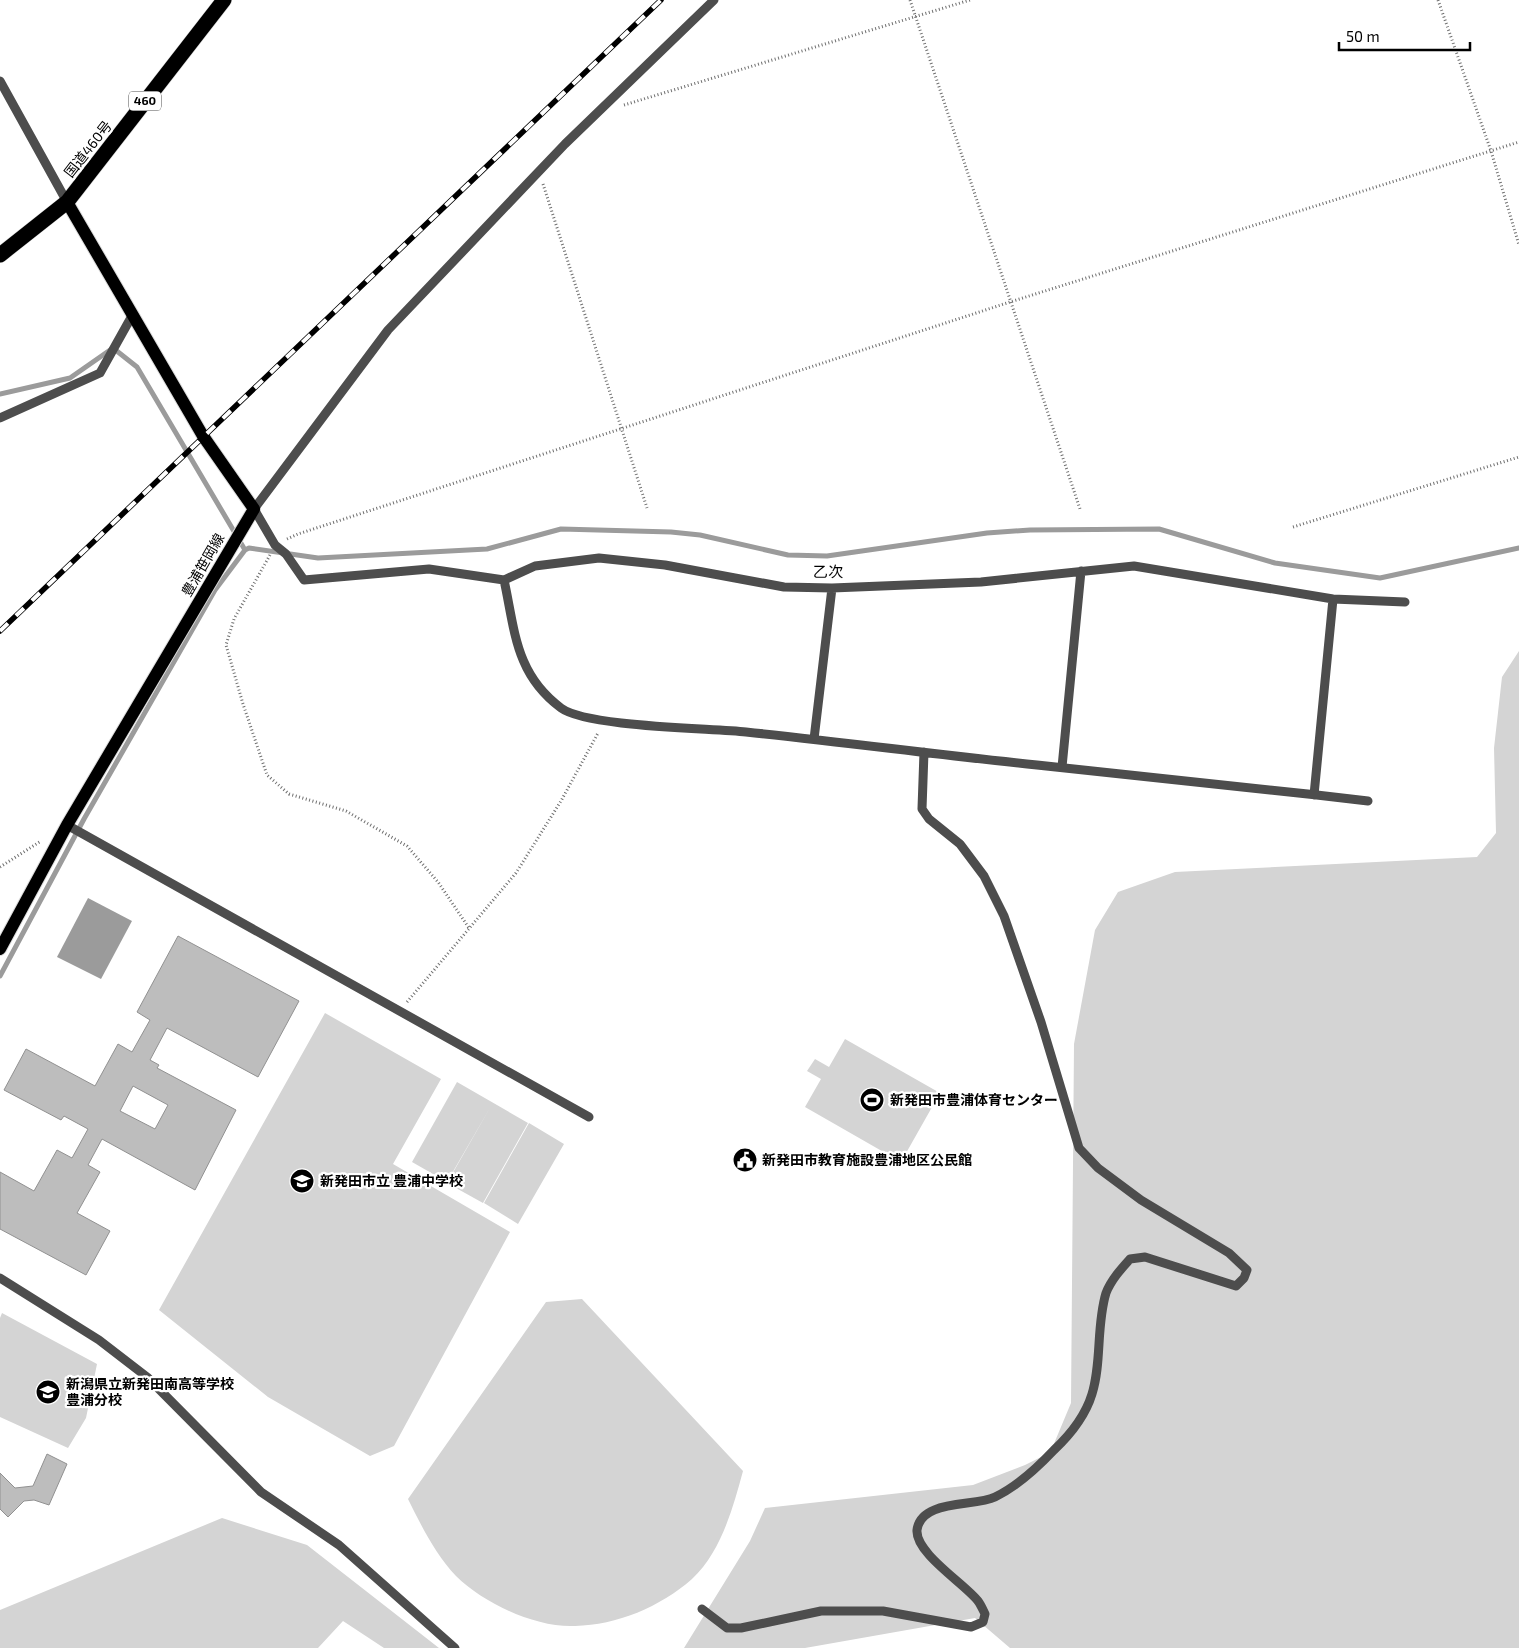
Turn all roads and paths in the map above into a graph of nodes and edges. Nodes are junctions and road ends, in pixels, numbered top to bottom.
1 (224, 0) edge
2 (714, 0) edge
3 (910, 0) edge
4 (970, 0) edge
5 (1438, 0) edge
6 (916, 18) junction
7 (0, 81) edge
8 (598, 113) junction
9 (1519, 142) edge
10 (1491, 151) junction
11 (539, 172) junction
12 (67, 202) junction
13 (1519, 245) edge
14 (0, 255) edge
15 (1010, 302) junction
16 (133, 314) junction
17 (0, 418) edge
18 (622, 429) junction
19 (1519, 457) edge
20 (646, 508) dead end
21 (254, 509) junction
22 (1080, 509) dead end
23 (1292, 527) dead end
24 (276, 545) junction
25 (1081, 571) junction
26 (504, 580) junction
27 (832, 588) junction
28 (1333, 599) junction
29 (1405, 602) dead end
30 (604, 720) junction
31 (814, 739) junction
32 (924, 752) junction
33 (1062, 767) junction
34 (1314, 795) junction
35 (1368, 801) dead end
36 (67, 825) junction
37 (42, 841) dead end
38 (0, 867) edge
39 (469, 928) junction
40 (0, 949) edge
41 (399, 1012) junction
42 (589, 1117) dead end
43 (0, 1278) edge
44 (702, 1609) dead end
45 (455, 1648) edge

1 - 12 highway, 国道460号 / 460
2 - 8 street
3 - 6 path
4 - 6 path
5 - 10 path
6 - 8 path
6 - 15 path
7 - 12 street
8 - 11 street
9 - 10 path
10 - 13 path
10 - 15 path
11 - 18 path
11 - 21 street
12 - 14 highway, 国道460号 / 460
12 - 16 main road
15 - 18 path
15 - 22 path
16 - 17 street
16 - 21 main road
18 - 20 path
18 - 24 path
19 - 23 path
21 - 24 street
21 - 36 main road, 豊浦笹岡線
24 - 26 street
24 - 39 path
25 - 27 street
25 - 28 street
25 - 33 street
26 - 27 street
26 - 30 street
27 - 31 street
28 - 29 street
28 - 34 street
30 - 31 street
30 - 39 path
31 - 32 street
32 - 33 street
32 - 44 street
33 - 34 street
34 - 35 street
36 - 40 main road, 豊浦笹岡線
36 - 41 street
37 - 38 path
39 - 41 path
41 - 42 street
43 - 45 street

